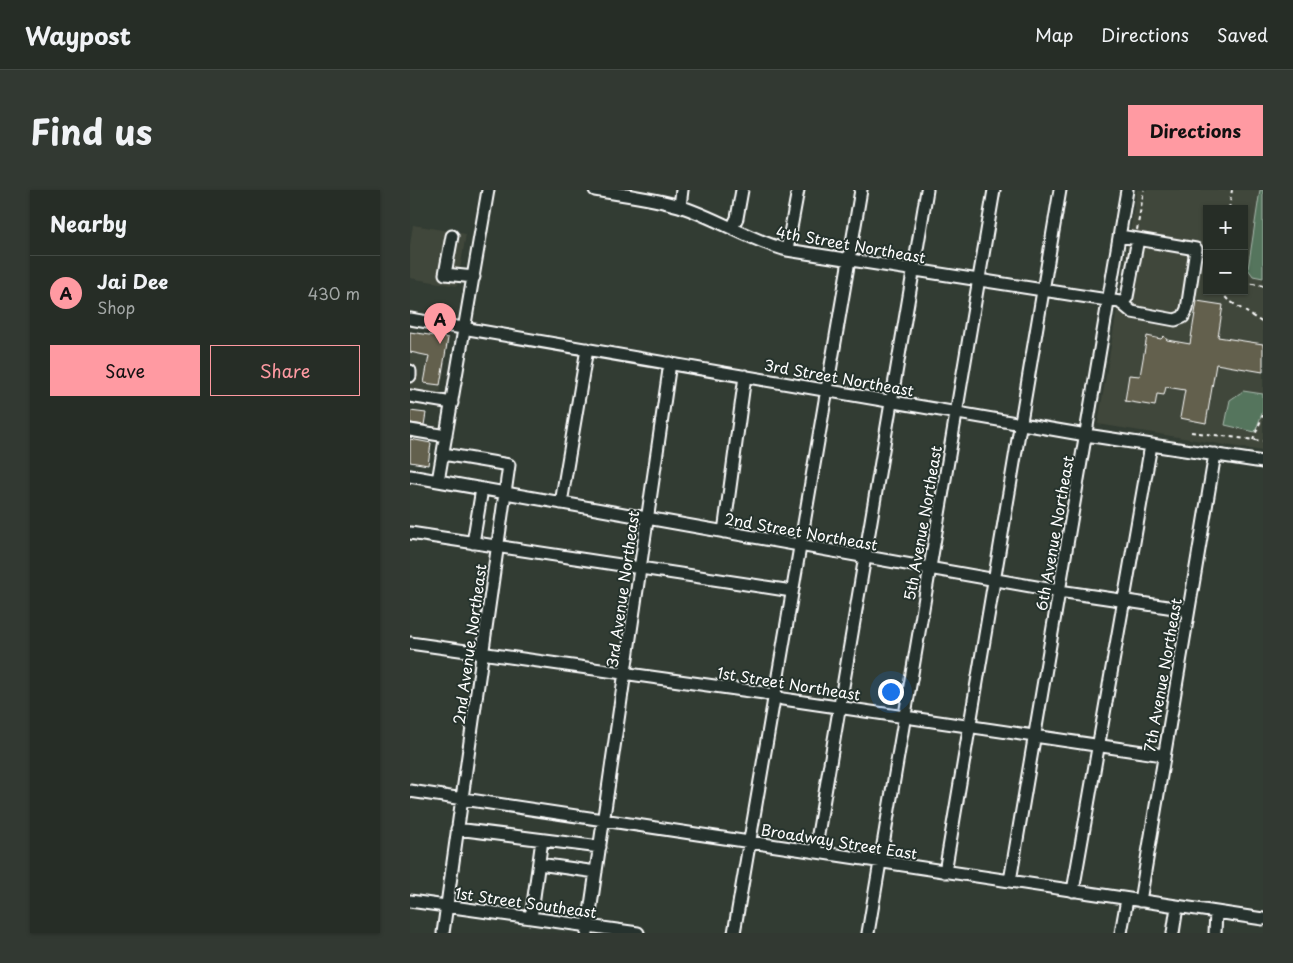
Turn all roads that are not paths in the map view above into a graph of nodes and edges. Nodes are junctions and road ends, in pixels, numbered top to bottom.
1 (488, 190) edge
2 (595, 190) edge
3 (682, 190) edge
4 (742, 190) edge
5 (798, 190) edge
6 (861, 190) edge
7 (927, 190) edge
8 (994, 190) edge
9 (1060, 190) edge
10 (1127, 190) edge
11 (626, 193) edge
12 (680, 206) junction
13 (732, 228) junction
14 (452, 236) dead end
15 (1120, 236) junction
16 (1137, 236) junction
17 (787, 250) junction
18 (850, 260) junction
19 (914, 271) junction
20 (474, 277) junction
21 (979, 281) junction
22 (1044, 291) junction
23 (1109, 301) junction
24 (1122, 304) junction
25 (410, 319) edge
26 (465, 328) junction
27 (587, 349) junction
28 (670, 363) junction
29 (410, 371) edge
30 (410, 376) edge
31 (746, 376) junction
32 (827, 391) junction
33 (410, 396) edge
34 (890, 402) junction
35 (452, 403) junction
36 (956, 413) junction
37 (1020, 424) junction
38 (410, 430) edge
39 (1086, 435) junction
40 (446, 436) junction
41 (1151, 445) junction
42 (443, 454) junction
43 (1215, 454) junction
44 (1263, 462) edge
45 (410, 476) edge
46 (438, 481) junction
47 (482, 489) junction
48 (506, 494) junction
49 (561, 503) junction
50 (647, 518) junction
51 (724, 532) junction
52 (410, 533) edge
53 (473, 542) junction
54 (498, 546) junction
55 (800, 546) junction
56 (865, 557) junction
57 (640, 568) junction
58 (929, 568) junction
59 (994, 580) junction
60 (792, 591) junction
61 (1059, 591) junction
62 (1124, 601) junction
63 (1188, 610) junction
64 (410, 643) edge
65 (483, 654) junction
66 (625, 673) junction
67 (774, 696) junction
68 (838, 707) junction
69 (904, 717) junction
70 (969, 727) junction
71 (1034, 736) junction
72 (1100, 745) junction
73 (1163, 755) junction
74 (410, 791) edge
75 (461, 799) junction
76 (603, 820) junction
77 (457, 829) junction
78 (542, 840) junction
79 (749, 842) junction
80 (600, 847) junction
81 (815, 852) junction
82 (880, 862) junction
83 (539, 864) junction
84 (596, 872) junction
85 (945, 872) junction
86 (1010, 881) junction
87 (1073, 891) junction
88 (1127, 899) junction
89 (410, 901) edge
90 (1140, 901) junction
91 (446, 906) junction
92 (1177, 906) junction
93 (1216, 912) junction
94 (531, 918) junction
95 (1263, 919) edge
96 (588, 929) edge
97 (443, 933) edge
98 (638, 933) edge
99 (734, 933) edge
100 (868, 933) edge
101 (1121, 933) edge
102 (1173, 933) edge
103 (1215, 933) edge

1 - 20 street
2 - 11 street, 4th Street Northeast
3 - 12 street
4 - 13 street
5 - 17 street
6 - 18 street
7 - 19 street
8 - 21 street, 5th Avenue Northeast
9 - 22 street
10 - 15 street, 6th Avenue Northeast
11 - 12 street, 4th Street Northeast
12 - 13 street, 4th Street Northeast
13 - 17 street, 4th Street Northeast
14 - 20 street
15 - 16 street
15 - 23 street, 6th Avenue Northeast
16 - 24 street
16 - 24 street, 4th Street Northeast
17 - 18 street, 4th Street Northeast
18 - 19 street, 4th Street Northeast
18 - 32 street
19 - 21 street, 4th Street Northeast
19 - 34 street
20 - 26 street
21 - 22 street, 4th Street Northeast
21 - 36 street, 5th Avenue Northeast
22 - 23 street, 4th Street Northeast
22 - 37 street
23 - 24 street, 4th Street Northeast
23 - 39 street, 6th Avenue Northeast
25 - 26 street, 3rd Street Northeast
26 - 27 street, 3rd Street Northeast
26 - 35 street
27 - 28 street, 3rd Street Northeast
27 - 49 street
28 - 31 street, 3rd Street Northeast
28 - 50 street, 3rd Avenue Northeast
29 - 30 street
31 - 32 street, 3rd Street Northeast
31 - 51 street
32 - 34 street, 3rd Street Northeast
32 - 55 street
33 - 35 street
34 - 36 street, 3rd Street Northeast
34 - 56 street
35 - 40 street
36 - 37 street, 3rd Street Northeast
36 - 58 street, 5th Avenue Northeast
37 - 39 street, 3rd Street Northeast
37 - 59 street
38 - 40 street
39 - 41 street, 3rd Street Northeast
39 - 61 street, 6th Avenue Northeast
40 - 42 street
41 - 43 street, 3rd Street Northeast
41 - 62 street
42 - 46 street
42 - 48 street, 2nd Avenue Northeast
43 - 44 street, 3rd Street Northeast
43 - 63 street, 7th Avenue Northeast
45 - 46 street, 2nd Street Northeast
46 - 47 street, 2nd Street Northeast
47 - 48 street, 2nd Street Northeast
47 - 53 street
48 - 49 street, 2nd Street Northeast
48 - 54 street, 2nd Avenue Northeast
49 - 50 street, 2nd Street Northeast
50 - 51 street, 2nd Street Northeast
50 - 57 street, 3rd Avenue Northeast
51 - 55 street, 2nd Street Northeast
52 - 53 street
53 - 54 street
54 - 57 street
54 - 65 street, 2nd Avenue Northeast
55 - 56 street, 2nd Street Northeast
55 - 60 street
56 - 58 street, 2nd Street Northeast
56 - 68 street
57 - 60 street
57 - 66 street, 3rd Avenue Northeast
58 - 59 street, 2nd Street Northeast
58 - 69 street, 5th Avenue Northeast
59 - 61 street, 2nd Street Northeast
59 - 70 street
60 - 67 street
61 - 62 street, 2nd Street Northeast
61 - 71 street, 6th Avenue Northeast
62 - 63 street, 2nd Street Northeast
62 - 72 street
63 - 73 street, 7th Avenue Northeast
64 - 65 street, 1st Street Northeast
65 - 66 street, 1st Street Northeast
65 - 75 street, 2nd Avenue Northeast
66 - 67 street, 1st Street Northeast
66 - 76 street, 3rd Avenue Northeast
67 - 68 street, 1st Street Northeast
67 - 79 street
68 - 69 street, 1st Street Northeast
68 - 81 street
69 - 70 street, 1st Street Northeast
69 - 82 street, 5th Avenue Northeast
70 - 71 street, 1st Street Northeast
70 - 85 street
71 - 72 street, 1st Street Northeast
71 - 86 street, 6th Avenue Northeast
72 - 73 street, 1st Street Northeast
72 - 87 street
73 - 90 street, 7th Avenue Northeast
74 - 75 street, Broadway Street East
75 - 76 street, Broadway Street East
75 - 77 street, 2nd Avenue Northeast
76 - 79 street, Broadway Street East
76 - 80 street, 3rd Avenue Northeast
77 - 78 street
77 - 91 street, 2nd Avenue Northeast
78 - 80 street
78 - 83 street
79 - 81 street, Broadway Street East
79 - 99 street
80 - 84 street, 3rd Avenue Northeast
81 - 82 street, Broadway Street East
82 - 85 street, Broadway Street East
82 - 100 street, 5th Avenue Northeast
83 - 84 street
83 - 94 street
84 - 96 street, 3rd Avenue Northeast
85 - 86 street, Broadway Street East
86 - 87 street, Broadway Street East
87 - 88 street, Broadway Street East
88 - 90 street, Broadway Street East
88 - 101 street
89 - 91 street, 1st Street Southeast
90 - 92 street, Broadway Street East
91 - 94 street, 1st Street Southeast
91 - 97 street, 2nd Avenue Northeast
92 - 93 street, Broadway Street East
92 - 102 street
93 - 95 street, Broadway Street East
93 - 103 street
94 - 96 street, 1st Street Southeast
96 - 98 street, 1st Street Southeast

